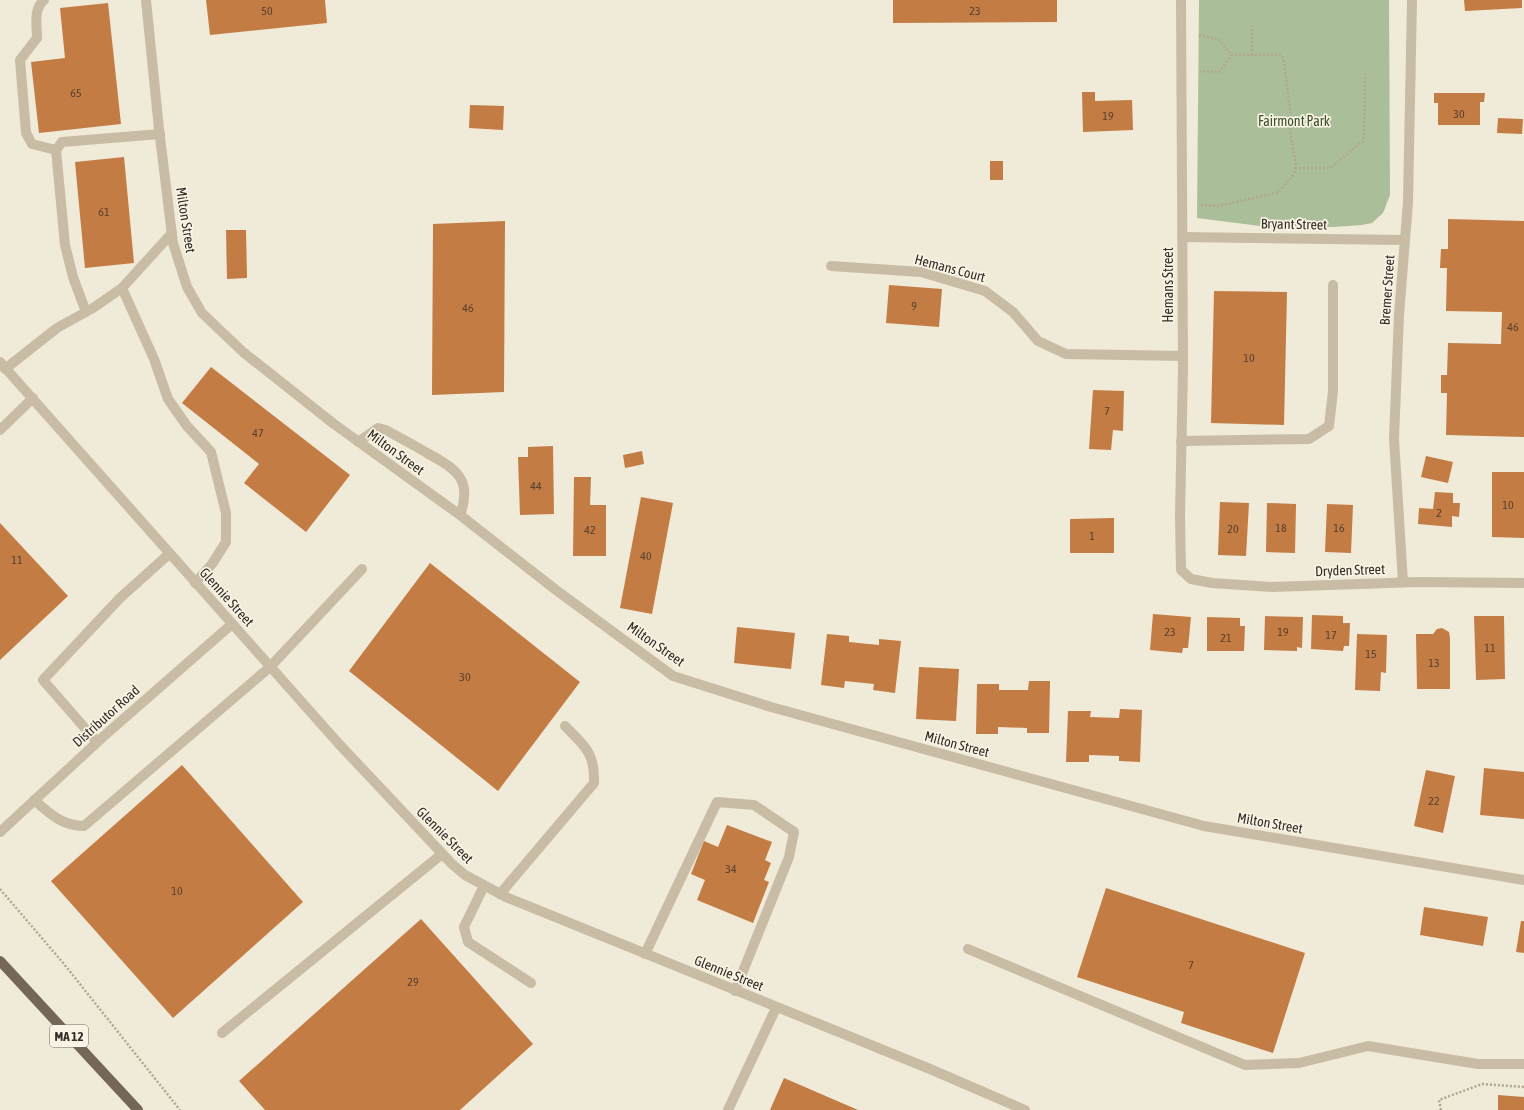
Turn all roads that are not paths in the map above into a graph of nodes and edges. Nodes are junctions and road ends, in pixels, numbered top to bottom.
1 (44, 0) edge
2 (146, 0) edge
3 (1181, 0) edge
4 (1412, 0) edge
5 (160, 134) junction
6 (56, 150) junction
7 (172, 233) junction
8 (1182, 236) junction
9 (1405, 240) junction
10 (831, 266) dead end
11 (1333, 285) dead end
12 (122, 288) junction
13 (86, 312) junction
14 (1182, 356) junction
15 (3, 366) edge
16 (33, 398) junction
17 (0, 430) edge
18 (1181, 441) junction
19 (358, 442) junction
20 (460, 515) junction
21 (169, 554) junction
22 (362, 569) dead end
23 (1181, 570) joint
24 (1403, 582) junction
25 (196, 583) junction
26 (1524, 583) edge
27 (232, 624) junction
28 (270, 667) junction
29 (565, 726) dead end
30 (97, 742) junction
31 (34, 800) junction
32 (0, 832) edge
33 (442, 854) junction
34 (1524, 880) edge
35 (484, 886) junction
36 (500, 894) junction
37 (968, 949) dead end
38 (645, 954) junction
39 (0, 961) edge
40 (531, 983) dead end
41 (735, 991) junction
42 (776, 1008) junction
43 (222, 1033) dead end
44 (1524, 1064) edge
45 (138, 1110) edge
46 (728, 1110) edge
47 (1025, 1110) edge

1 - 6 street
2 - 5 street, Milton Street
3 - 8 street, Hemans Street
4 - 9 street, Bremer Street
5 - 6 street
5 - 7 street, Milton Street
6 - 13 street
7 - 12 street
7 - 19 street, Milton Street
8 - 9 street, Bryant Street
8 - 14 street, Hemans Street
9 - 24 street, Bremer Street
10 - 14 street, Hemans Court
11 - 18 street
12 - 13 street
12 - 25 street
13 - 15 street
14 - 18 street, Hemans Street
15 - 16 street, Glennie Street
16 - 17 street
16 - 21 street, Glennie Street
18 - 23 street, Hemans Street
19 - 20 street, Milton Street
19 - 20 street
20 - 34 street, Milton Street
21 - 25 street, Glennie Street
21 - 30 street
22 - 28 street
23 - 24 street, Dryden Street
24 - 26 street, Dryden Street
25 - 27 street, Glennie Street
27 - 28 street, Glennie Street
27 - 30 street, Distributor Road
28 - 31 street
28 - 33 street, Glennie Street
29 - 36 street
30 - 31 street, Distributor Road
31 - 32 street, Distributor Road
33 - 35 street, Glennie Street
33 - 43 street
35 - 36 street, Glennie Street
35 - 40 street
36 - 38 street, Glennie Street
37 - 44 street
38 - 41 street, Glennie Street
38 - 41 street
39 - 45 main road, MA 12
41 - 42 street, Glennie Street
42 - 46 street
42 - 47 street, Glennie Street

